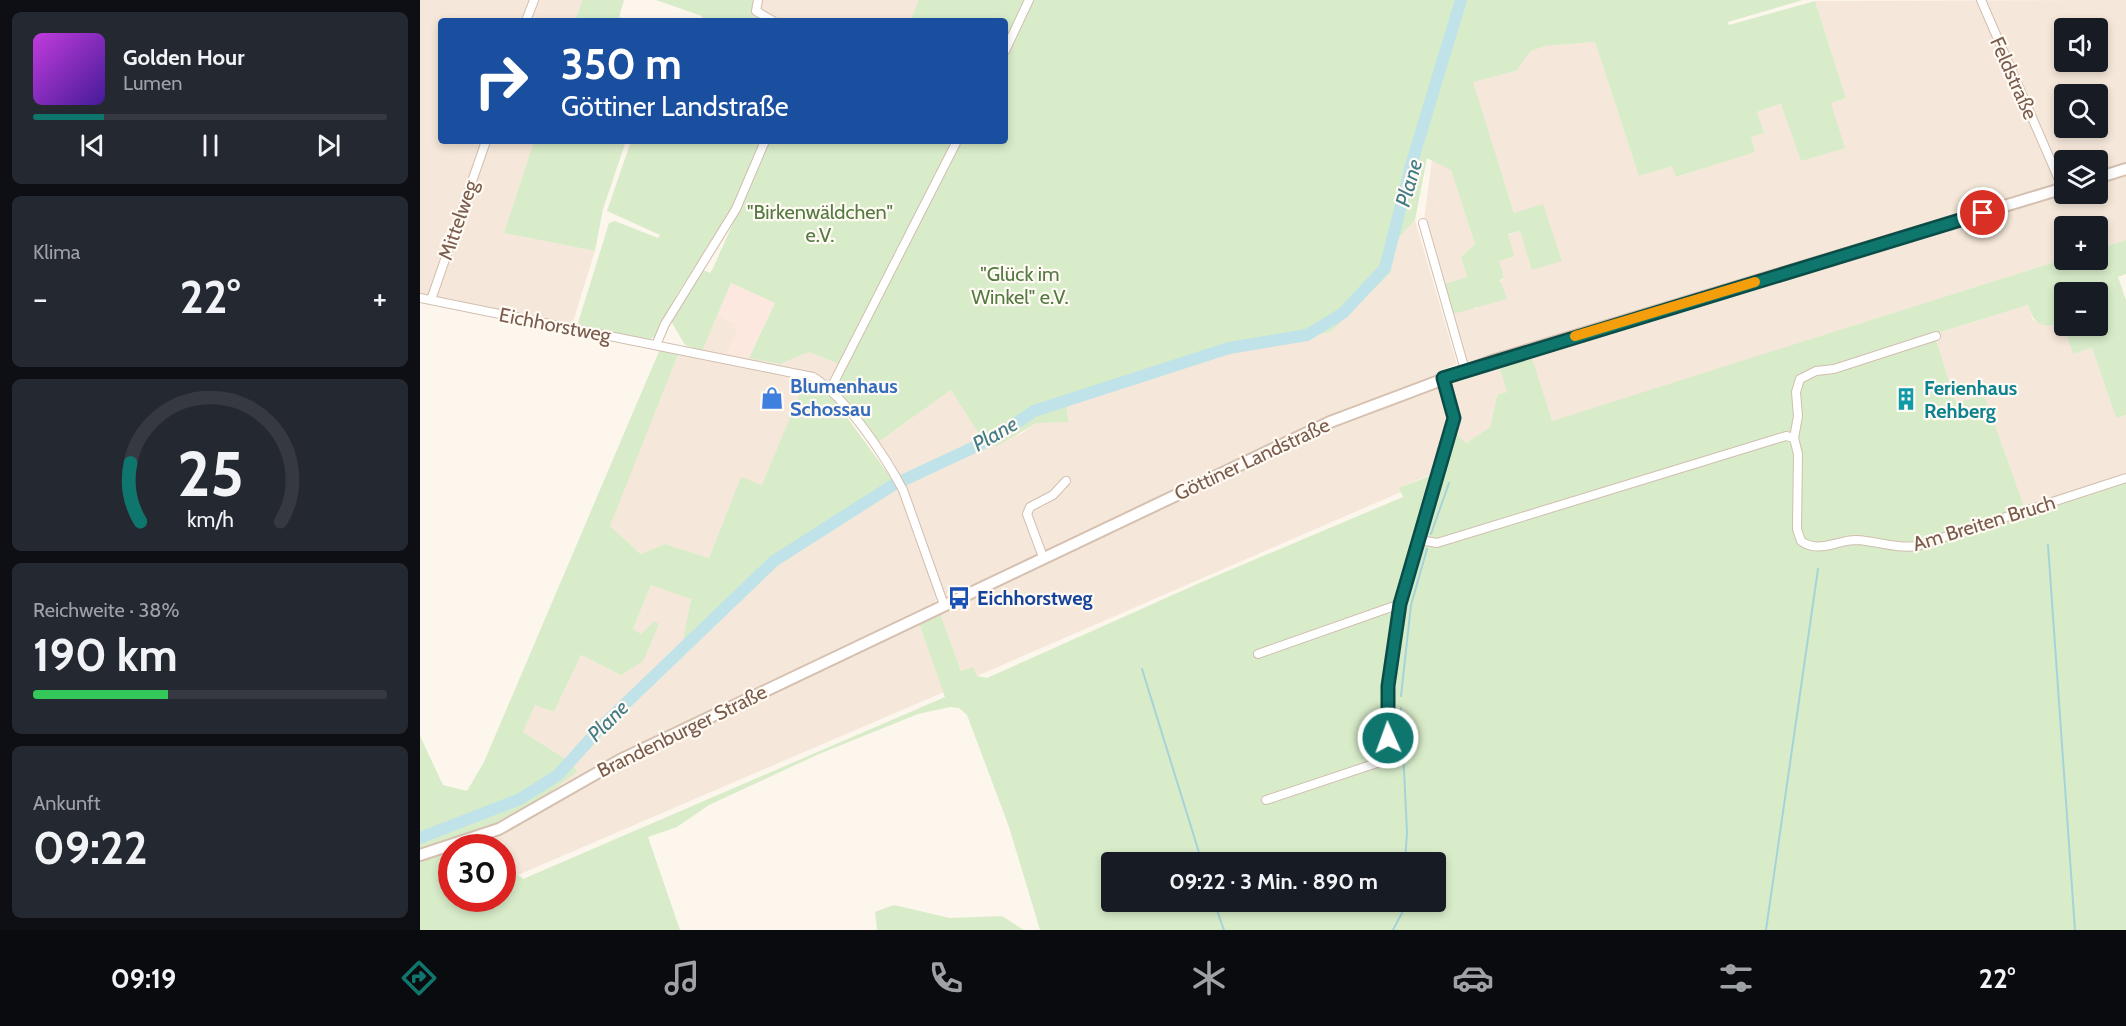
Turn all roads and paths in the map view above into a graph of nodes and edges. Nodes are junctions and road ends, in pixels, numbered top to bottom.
1 (534, 0) edge
2 (758, 0) edge
3 (1029, 0) edge
4 (1981, 0) edge
5 (527, 18) edge
6 (768, 18) edge
7 (1008, 45) edge
8 (485, 144) edge
9 (764, 144) edge
10 (955, 144) edge
11 (2054, 168) edge
12 (2126, 170) edge
13 (2108, 175) edge
14 (2054, 192) edge
15 (1423, 223) dead end
16 (420, 298) edge
17 (431, 300) junction
18 (1936, 336) dead end
19 (656, 345) junction
20 (1465, 370) junction
21 (1443, 378) junction
22 (831, 388) junction
23 (1794, 438) junction
24 (2126, 478) edge
25 (1066, 481) dead end
26 (1420, 540) junction
27 (1043, 557) junction
28 (1400, 604) junction
29 (944, 605) junction
30 (1258, 654) dead end
31 (1266, 800) dead end
32 (420, 855) edge

1 - 5 street
2 - 6 street
3 - 7 street
4 - 11 street, Feldstraße
8 - 17 street, Mittelweg
9 - 19 street
10 - 22 street
12 - 13 street
14 - 20 street, Göttiner Landstraße
15 - 20 street
16 - 17 street, Eichhorstweg
17 - 19 street, Eichhorstweg
18 - 23 street, Am Breiten Bruch
19 - 22 street, Eichhorstweg
20 - 21 street, Göttiner Landstraße
21 - 26 street
21 - 27 street, Göttiner Landstraße
22 - 29 street, Eichhorstweg
23 - 24 street, Am Breiten Bruch
23 - 26 street
25 - 27 street
26 - 28 street
27 - 29 street, Göttiner Landstraße
28 - 30 street
28 - 31 street
29 - 32 street, Brandenburger Straße

